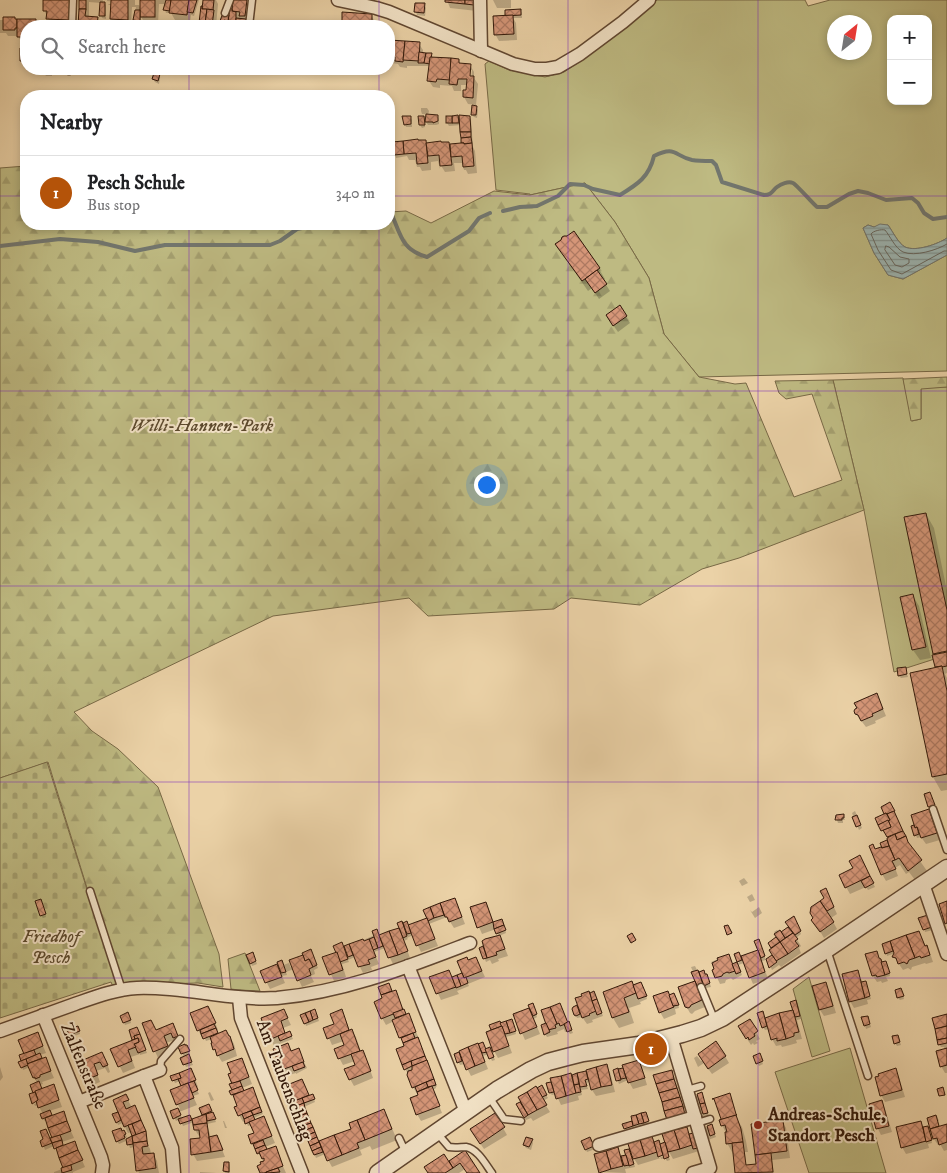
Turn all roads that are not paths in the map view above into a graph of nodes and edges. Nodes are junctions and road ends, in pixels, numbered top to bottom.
1 (73, 0) edge
2 (230, 0) edge
3 (252, 0) edge
4 (338, 0) edge
5 (480, 0) edge
6 (650, 0) edge
7 (225, 13) dead end
8 (72, 20) edge
9 (250, 20) edge
10 (481, 51) junction
11 (933, 809) dead end
12 (947, 850) edge
13 (947, 868) edge
14 (923, 884) junction
15 (90, 891) dead end
16 (470, 943) dead end
17 (827, 949) junction
18 (947, 954) edge
19 (408, 966) junction
20 (701, 987) dead end
21 (122, 990) junction
22 (239, 998) junction
23 (43, 1016) junction
24 (715, 1021) junction
25 (0, 1031) edge
26 (671, 1037) junction
27 (180, 1039) dead end
28 (160, 1070) joint
29 (144, 1076) junction
30 (868, 1076) dead end
31 (701, 1086) dead end
32 (687, 1090) junction
33 (488, 1096) junction
34 (79, 1102) junction
35 (466, 1112) junction
36 (710, 1119) dead end
37 (696, 1120) junction
38 (521, 1121) dead end
39 (436, 1132) junction
40 (399, 1138) dead end
41 (599, 1145) dead end
42 (406, 1153) junction
43 (102, 1173) edge
44 (174, 1173) edge
45 (302, 1173) edge
46 (378, 1173) edge
47 (492, 1173) edge
48 (693, 1173) edge

1 - 8 lane
2 - 7 lane
3 - 9 lane
4 - 10 street
5 - 10 street
6 - 10 street
11 - 12 lane
13 - 14 street
14 - 17 street
14 - 18 street
15 - 21 lane
16 - 19 street, Am Taubenschlag
17 - 24 street
17 - 30 lane
19 - 22 street, Am Taubenschlag
19 - 35 street
20 - 24 lane
21 - 22 street, Am Taubenschlag
21 - 23 street, Am Taubenschlag
22 - 45 street, Am Taubenschlag
23 - 25 street, Zalfenstraße
23 - 34 street, Zalfenstraße
24 - 26 street
26 - 32 street
26 - 33 street
27 - 28 lane
28 - 29 street
29 - 34 street
29 - 44 street
31 - 32 lane
32 - 37 street
33 - 35 street
33 - 38 lane
34 - 43 street, Zalfenstraße
35 - 39 street
36 - 37 lane
37 - 41 street
37 - 48 street
39 - 42 street
39 - 47 lane
40 - 42 lane
42 - 46 street

